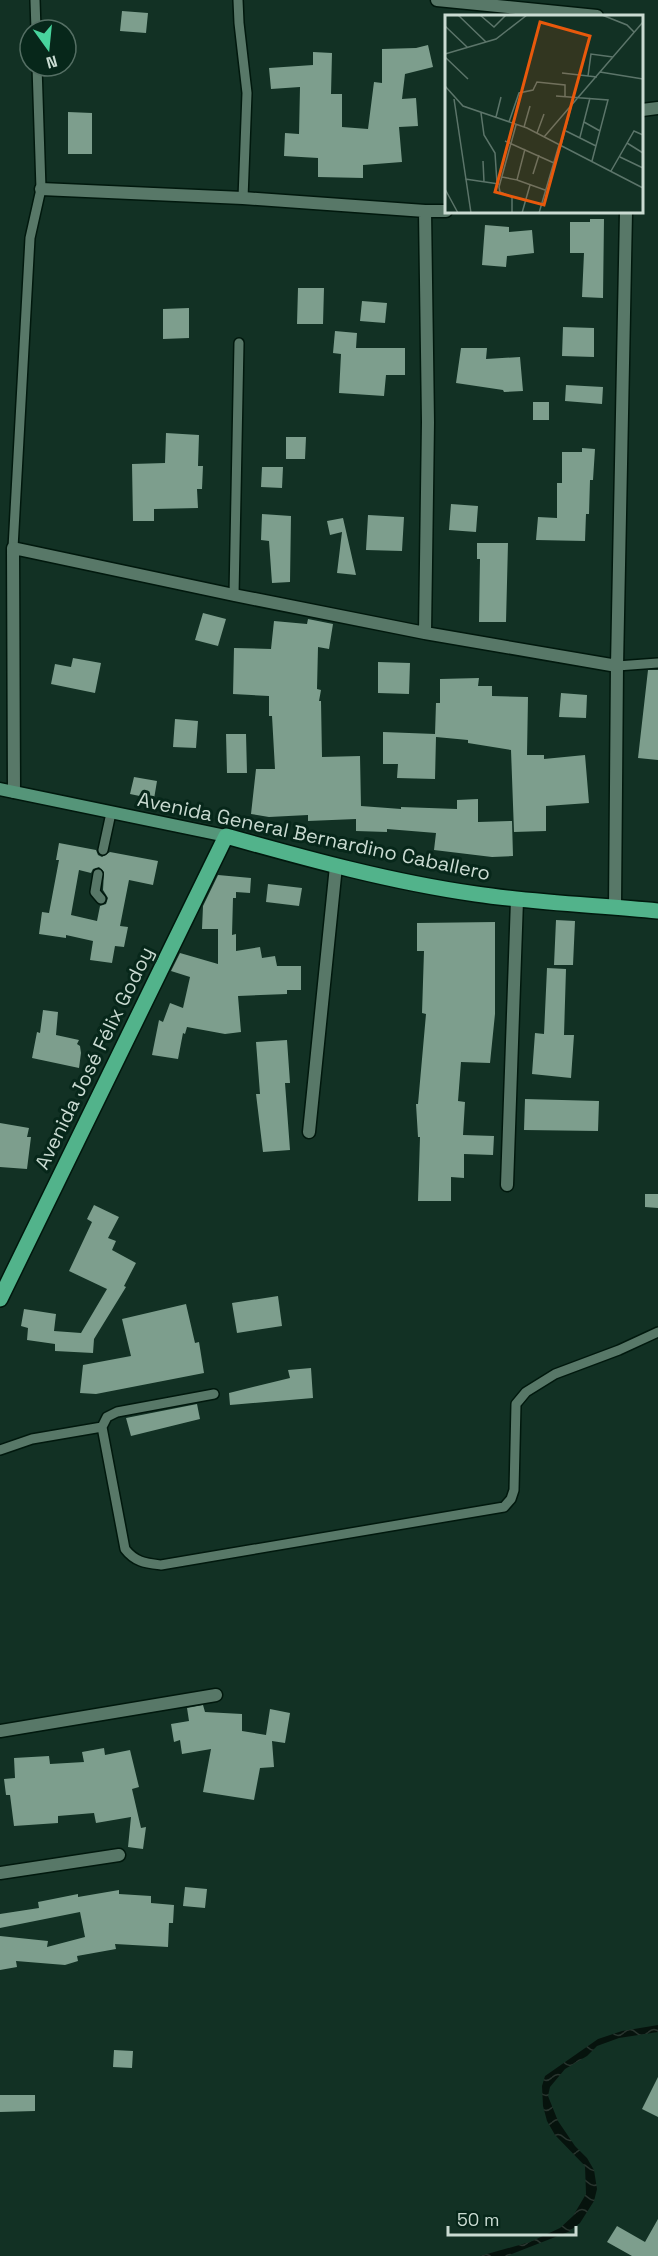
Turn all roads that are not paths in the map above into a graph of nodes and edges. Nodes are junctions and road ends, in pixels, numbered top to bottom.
1 (35, 0) edge
2 (238, 0) edge
3 (437, 0) edge
4 (587, 15) edge
5 (36, 18) edge
6 (37, 78) edge
7 (658, 108) edge
8 (643, 110) edge
9 (41, 189) junction
10 (243, 198) junction
11 (425, 211) junction
12 (445, 211) edge
13 (626, 213) edge
14 (239, 343) dead end
15 (12, 548) junction
16 (234, 595) junction
17 (425, 633) junction
18 (658, 663) edge
19 (617, 666) junction
20 (0, 789) edge
21 (14, 792) junction
22 (111, 813) junction
23 (226, 836) junction
24 (103, 850) dead end
25 (336, 866) junction
26 (98, 874) dead end
27 (101, 899) dead end
28 (517, 900) junction
29 (615, 907) junction
30 (658, 911) edge
31 (309, 1132) dead end
32 (507, 1185) dead end
33 (0, 1299) edge
34 (658, 1332) edge
35 (214, 1394) dead end
36 (102, 1427) junction
37 (0, 1450) edge
38 (216, 1695) dead end
39 (0, 1731) edge
40 (119, 1855) dead end
41 (0, 1873) edge

1 - 5 lane
2 - 10 lane
3 - 4 street
6 - 9 lane
7 - 8 street
9 - 10 street
9 - 15 lane
10 - 11 street
11 - 12 street
11 - 17 street
13 - 19 street
14 - 16 lane
15 - 16 street
15 - 21 street
16 - 17 street
17 - 19 street
18 - 19 lane
19 - 29 street
20 - 21 main road, Avenida General Bernardino Caballero
21 - 22 main road, Avenida General Bernardino Caballero
22 - 23 main road, Avenida General Bernardino Caballero
22 - 24 lane
23 - 25 main road, Avenida General Bernardino Caballero
23 - 33 main road, Avenida José Félix Godoy
25 - 28 main road, Avenida General Bernardino Caballero
25 - 31 street
26 - 27 lane
28 - 29 main road, Avenida General Bernardino Caballero
28 - 32 street
29 - 30 main road, Avenida General Bernardino Caballero
34 - 36 lane
35 - 36 lane
36 - 37 lane
38 - 39 street
40 - 41 street

